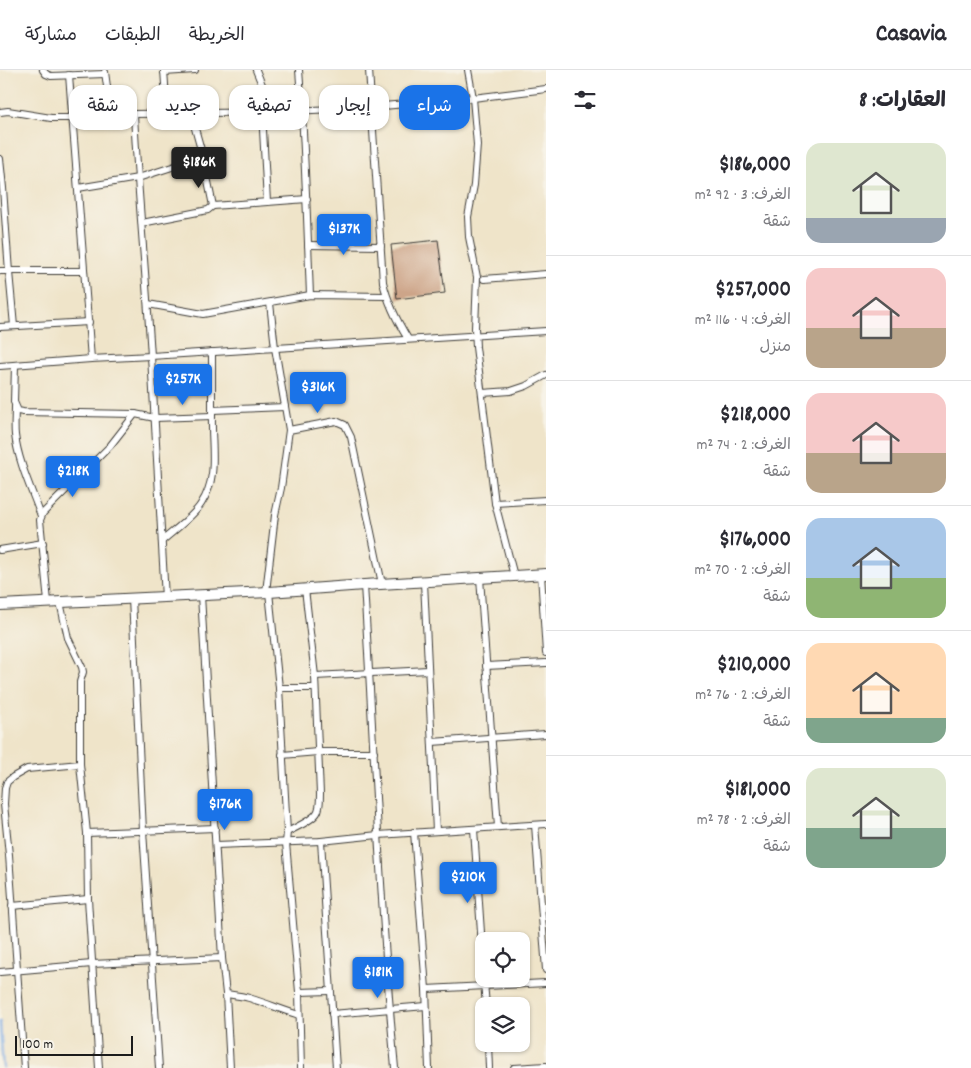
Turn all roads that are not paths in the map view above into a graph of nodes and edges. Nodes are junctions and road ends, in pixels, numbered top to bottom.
1 (43, 70) edge
2 (195, 70) edge
3 (256, 70) edge
4 (299, 70) edge
5 (369, 70) edge
6 (468, 70) edge
7 (164, 71) edge
8 (105, 72) edge
9 (69, 75) junction
10 (70, 85) edge
11 (106, 85) edge
12 (165, 85) edge
13 (262, 85) edge
14 (300, 85) edge
15 (370, 85) edge
16 (546, 89) edge
17 (473, 98) junction
18 (389, 105) edge
19 (0, 112) edge
20 (69, 118) edge
21 (73, 130) edge
22 (135, 130) edge
23 (195, 130) edge
24 (263, 130) edge
25 (303, 130) edge
26 (373, 130) edge
27 (203, 157) junction
28 (0, 159) edge
29 (138, 178) junction
30 (78, 188) junction
31 (307, 199) junction
32 (267, 202) junction
33 (214, 206) junction
34 (142, 223) junction
35 (308, 245) junction
36 (381, 246) junction
37 (84, 271) junction
38 (0, 272) edge
39 (9, 272) junction
40 (546, 274) edge
41 (484, 278) dead end
42 (310, 295) junction
43 (386, 296) junction
44 (270, 303) junction
45 (148, 304) junction
46 (89, 322) junction
47 (14, 326) junction
48 (0, 327) edge
49 (546, 331) edge
50 (476, 336) junction
51 (408, 339) junction
52 (275, 348) junction
53 (212, 352) junction
54 (151, 356) junction
55 (91, 359) junction
56 (15, 365) junction
57 (0, 366) edge
58 (546, 375) edge
59 (482, 393) junction
60 (16, 407) junction
61 (285, 407) junction
62 (212, 413) junction
63 (135, 414) junction
64 (154, 418) junction
65 (289, 430) junction
66 (546, 500) edge
67 (496, 503) junction
68 (41, 516) junction
69 (162, 541) junction
70 (43, 542) junction
71 (0, 550) edge
72 (544, 574) edge
73 (514, 576) junction
74 (480, 578) junction
75 (424, 582) junction
76 (382, 584) junction
77 (364, 585) junction
78 (306, 589) junction
79 (268, 592) junction
80 (201, 595) junction
81 (132, 598) junction
82 (165, 598) junction
83 (48, 602) junction
84 (60, 602) junction
85 (0, 605) edge
86 (546, 653) edge
87 (546, 662) edge
88 (486, 666) junction
89 (428, 670) junction
90 (370, 674) junction
91 (315, 676) junction
92 (279, 688) junction
93 (315, 688) junction
94 (546, 734) edge
95 (491, 738) junction
96 (432, 742) junction
97 (318, 752) junction
98 (374, 752) junction
99 (282, 755) junction
100 (80, 764) junction
101 (546, 824) edge
102 (535, 825) junction
103 (498, 827) junction
104 (215, 828) junction
105 (474, 829) junction
106 (143, 831) junction
107 (436, 831) junction
108 (287, 832) junction
109 (414, 832) junction
110 (87, 833) junction
111 (378, 835) junction
112 (321, 841) junction
113 (286, 843) junction
114 (216, 845) junction
115 (88, 899) junction
116 (12, 906) junction
117 (481, 932) edge
118 (222, 958) junction
119 (152, 961) junction
120 (92, 964) junction
121 (18, 970) junction
122 (546, 970) edge
123 (0, 972) edge
124 (546, 982) edge
125 (530, 983) edge
126 (484, 987) joint
127 (426, 989) junction
128 (330, 990) junction
129 (299, 992) junction
130 (226, 994) junction
131 (485, 997) edge
132 (426, 1006) junction
133 (389, 1009) junction
134 (332, 1014) junction
135 (299, 1015) junction
136 (488, 1052) edge
137 (546, 1066) edge
138 (24, 1068) edge
139 (99, 1068) edge
140 (159, 1068) edge
141 (230, 1068) edge
142 (301, 1068) edge
143 (336, 1068) edge
144 (395, 1068) edge
145 (429, 1068) edge
146 (489, 1068) edge
147 (514, 1068) edge

1 - 9 street
2 - 7 street
3 - 13 street
4 - 14 street
5 - 15 street
6 - 17 street
7 - 12 street
8 - 9 street
8 - 11 street
9 - 10 street
16 - 17 street
17 - 18 street
17 - 50 street
19 - 20 street
21 - 30 street
22 - 29 street
23 - 27 street
24 - 32 street
25 - 31 street
26 - 36 street
27 - 29 street
27 - 33 street
28 - 39 street
29 - 30 street
29 - 34 street
30 - 37 street
31 - 32 street
31 - 35 street
32 - 33 street
33 - 34 street
34 - 45 street
35 - 36 street
35 - 42 street
36 - 43 street
37 - 39 street
37 - 46 street
38 - 39 street
39 - 47 street
40 - 41 street
42 - 43 street
42 - 44 street
43 - 51 street
44 - 45 street
44 - 52 street
45 - 54 street
46 - 47 street
46 - 55 street
47 - 48 street
49 - 50 street
50 - 51 street
50 - 59 street
51 - 52 street
52 - 53 street
52 - 61 street
53 - 54 street
53 - 62 street
54 - 55 street
54 - 64 street
55 - 56 street
56 - 57 street
56 - 60 street
58 - 59 street
59 - 67 street
60 - 63 street
60 - 68 street
61 - 62 street
61 - 65 street
62 - 64 street
62 - 69 street
63 - 64 street
63 - 68 street
64 - 69 street
65 - 76 street
65 - 79 street
66 - 67 street
67 - 73 street
68 - 70 street
69 - 82 street
70 - 71 street
70 - 83 street
72 - 73 main road
72 - 86 street
73 - 74 main road
74 - 75 main road
74 - 88 street
75 - 76 main road
75 - 89 street
76 - 77 main road
77 - 78 main road
77 - 90 street
78 - 79 main road
78 - 91 street
79 - 80 main road
79 - 92 street
80 - 82 main road
80 - 104 street
81 - 82 main road
81 - 84 main road
81 - 106 street
83 - 84 main road
83 - 85 main road
84 - 100 street
87 - 88 street
88 - 95 street
89 - 90 street
89 - 96 street
90 - 91 street
90 - 98 street
91 - 93 street
92 - 93 street
92 - 99 street
93 - 97 street
94 - 95 street
95 - 96 street
95 - 103 street
96 - 107 street
97 - 98 street
97 - 99 street
97 - 108 street
98 - 111 street
99 - 108 street
100 - 110 street
100 - 116 street
101 - 102 street
102 - 103 street
102 - 122 street
103 - 105 street
104 - 106 street
104 - 114 street
105 - 107 street
105 - 117 street
106 - 110 street
106 - 119 street
107 - 109 street
108 - 113 street
109 - 111 street
109 - 127 street
110 - 115 street
111 - 112 street
111 - 133 street
112 - 113 street
112 - 128 street
113 - 114 street
113 - 129 street
114 - 118 street
115 - 116 street
115 - 120 street
116 - 121 street
118 - 119 street
118 - 130 street
119 - 120 street
119 - 140 street
120 - 121 street
120 - 139 street
121 - 123 street
121 - 138 street
124 - 125 street
126 - 127 street
126 - 131 street
127 - 132 street
128 - 129 street
128 - 134 street
129 - 135 street
130 - 135 street
130 - 141 street
132 - 133 street
132 - 145 street
133 - 134 street
133 - 144 street
134 - 143 street
135 - 142 street
136 - 146 street
137 - 147 street

